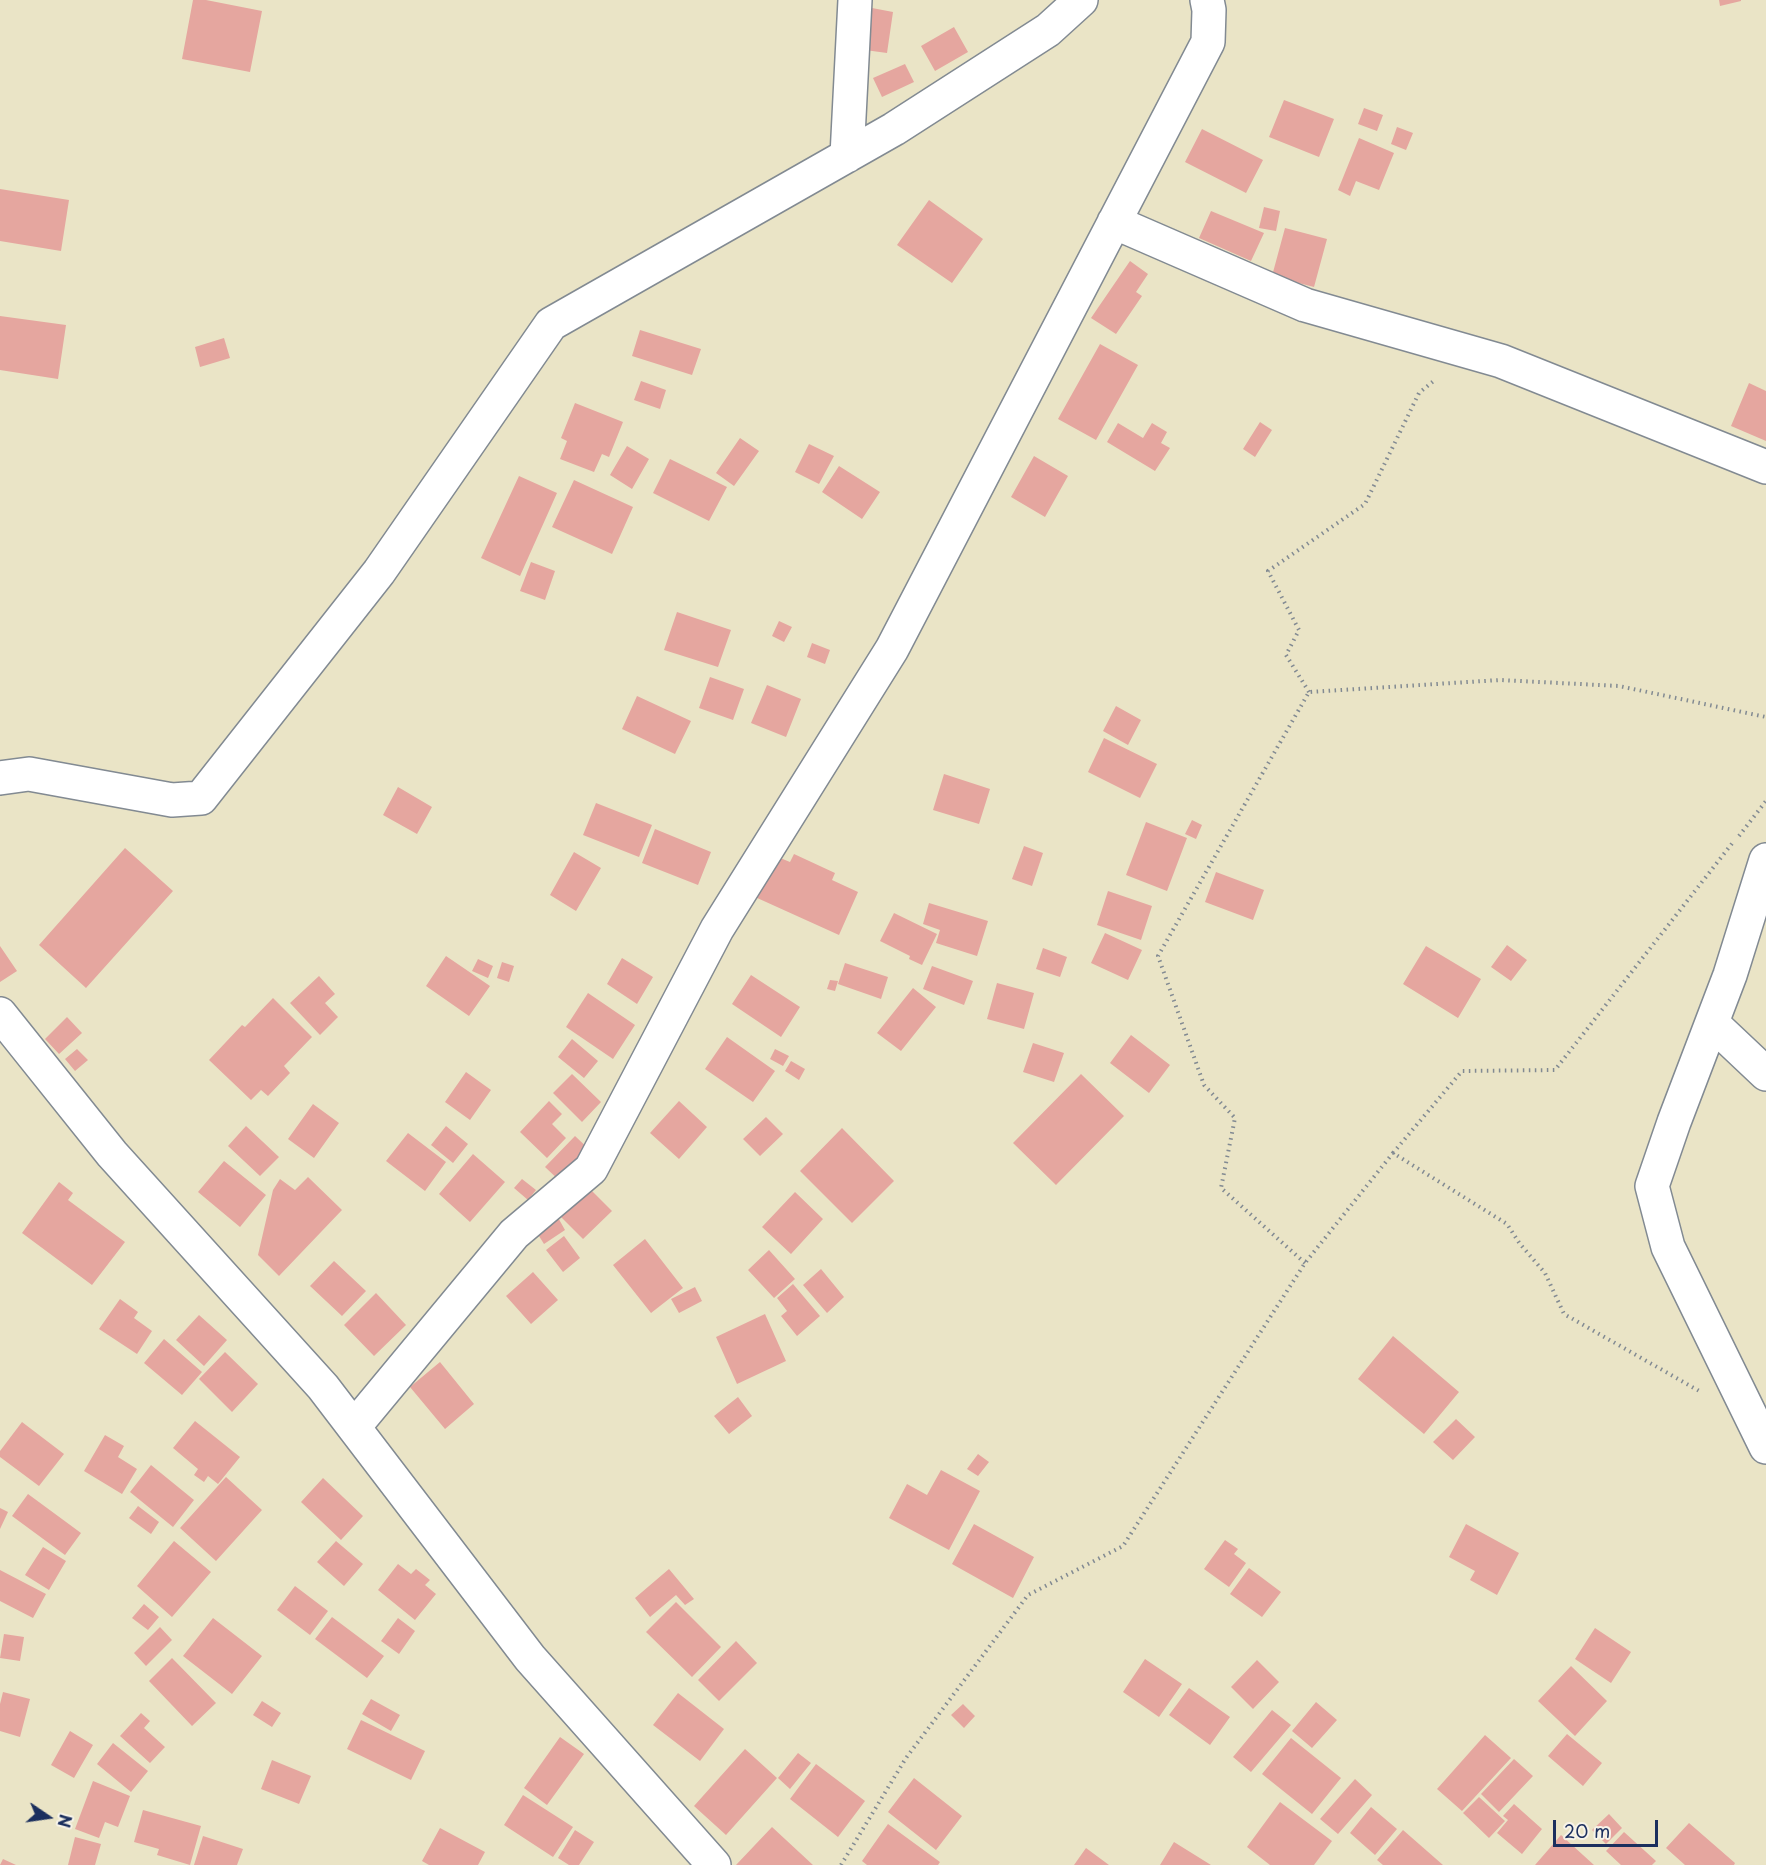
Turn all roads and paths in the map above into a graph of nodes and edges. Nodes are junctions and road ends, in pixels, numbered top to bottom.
1 (855, 0) edge
2 (1081, 0) edge
3 (1207, 0) edge
4 (847, 156) junction
5 (1114, 222) junction
6 (1467, 352) junction
7 (1766, 467) edge
8 (1309, 692) junction
9 (1766, 717) edge
10 (0, 778) edge
11 (1766, 801) edge
12 (1766, 861) edge
13 (0, 1014) edge
14 (1712, 1023) junction
15 (1766, 1074) edge
16 (1393, 1153) junction
17 (1305, 1263) junction
18 (1704, 1394) dead end
19 (354, 1427) junction
20 (1766, 1447) edge
21 (714, 1865) edge
22 (841, 1865) edge

1 - 4 street
2 - 4 street
3 - 5 street
4 - 10 street
5 - 6 street
5 - 19 street
6 - 7 street
6 - 8 path
8 - 9 path
8 - 17 path
11 - 16 path
12 - 14 street
13 - 19 street
14 - 15 street
14 - 20 street
16 - 17 path
16 - 18 path
17 - 22 path
19 - 21 street

